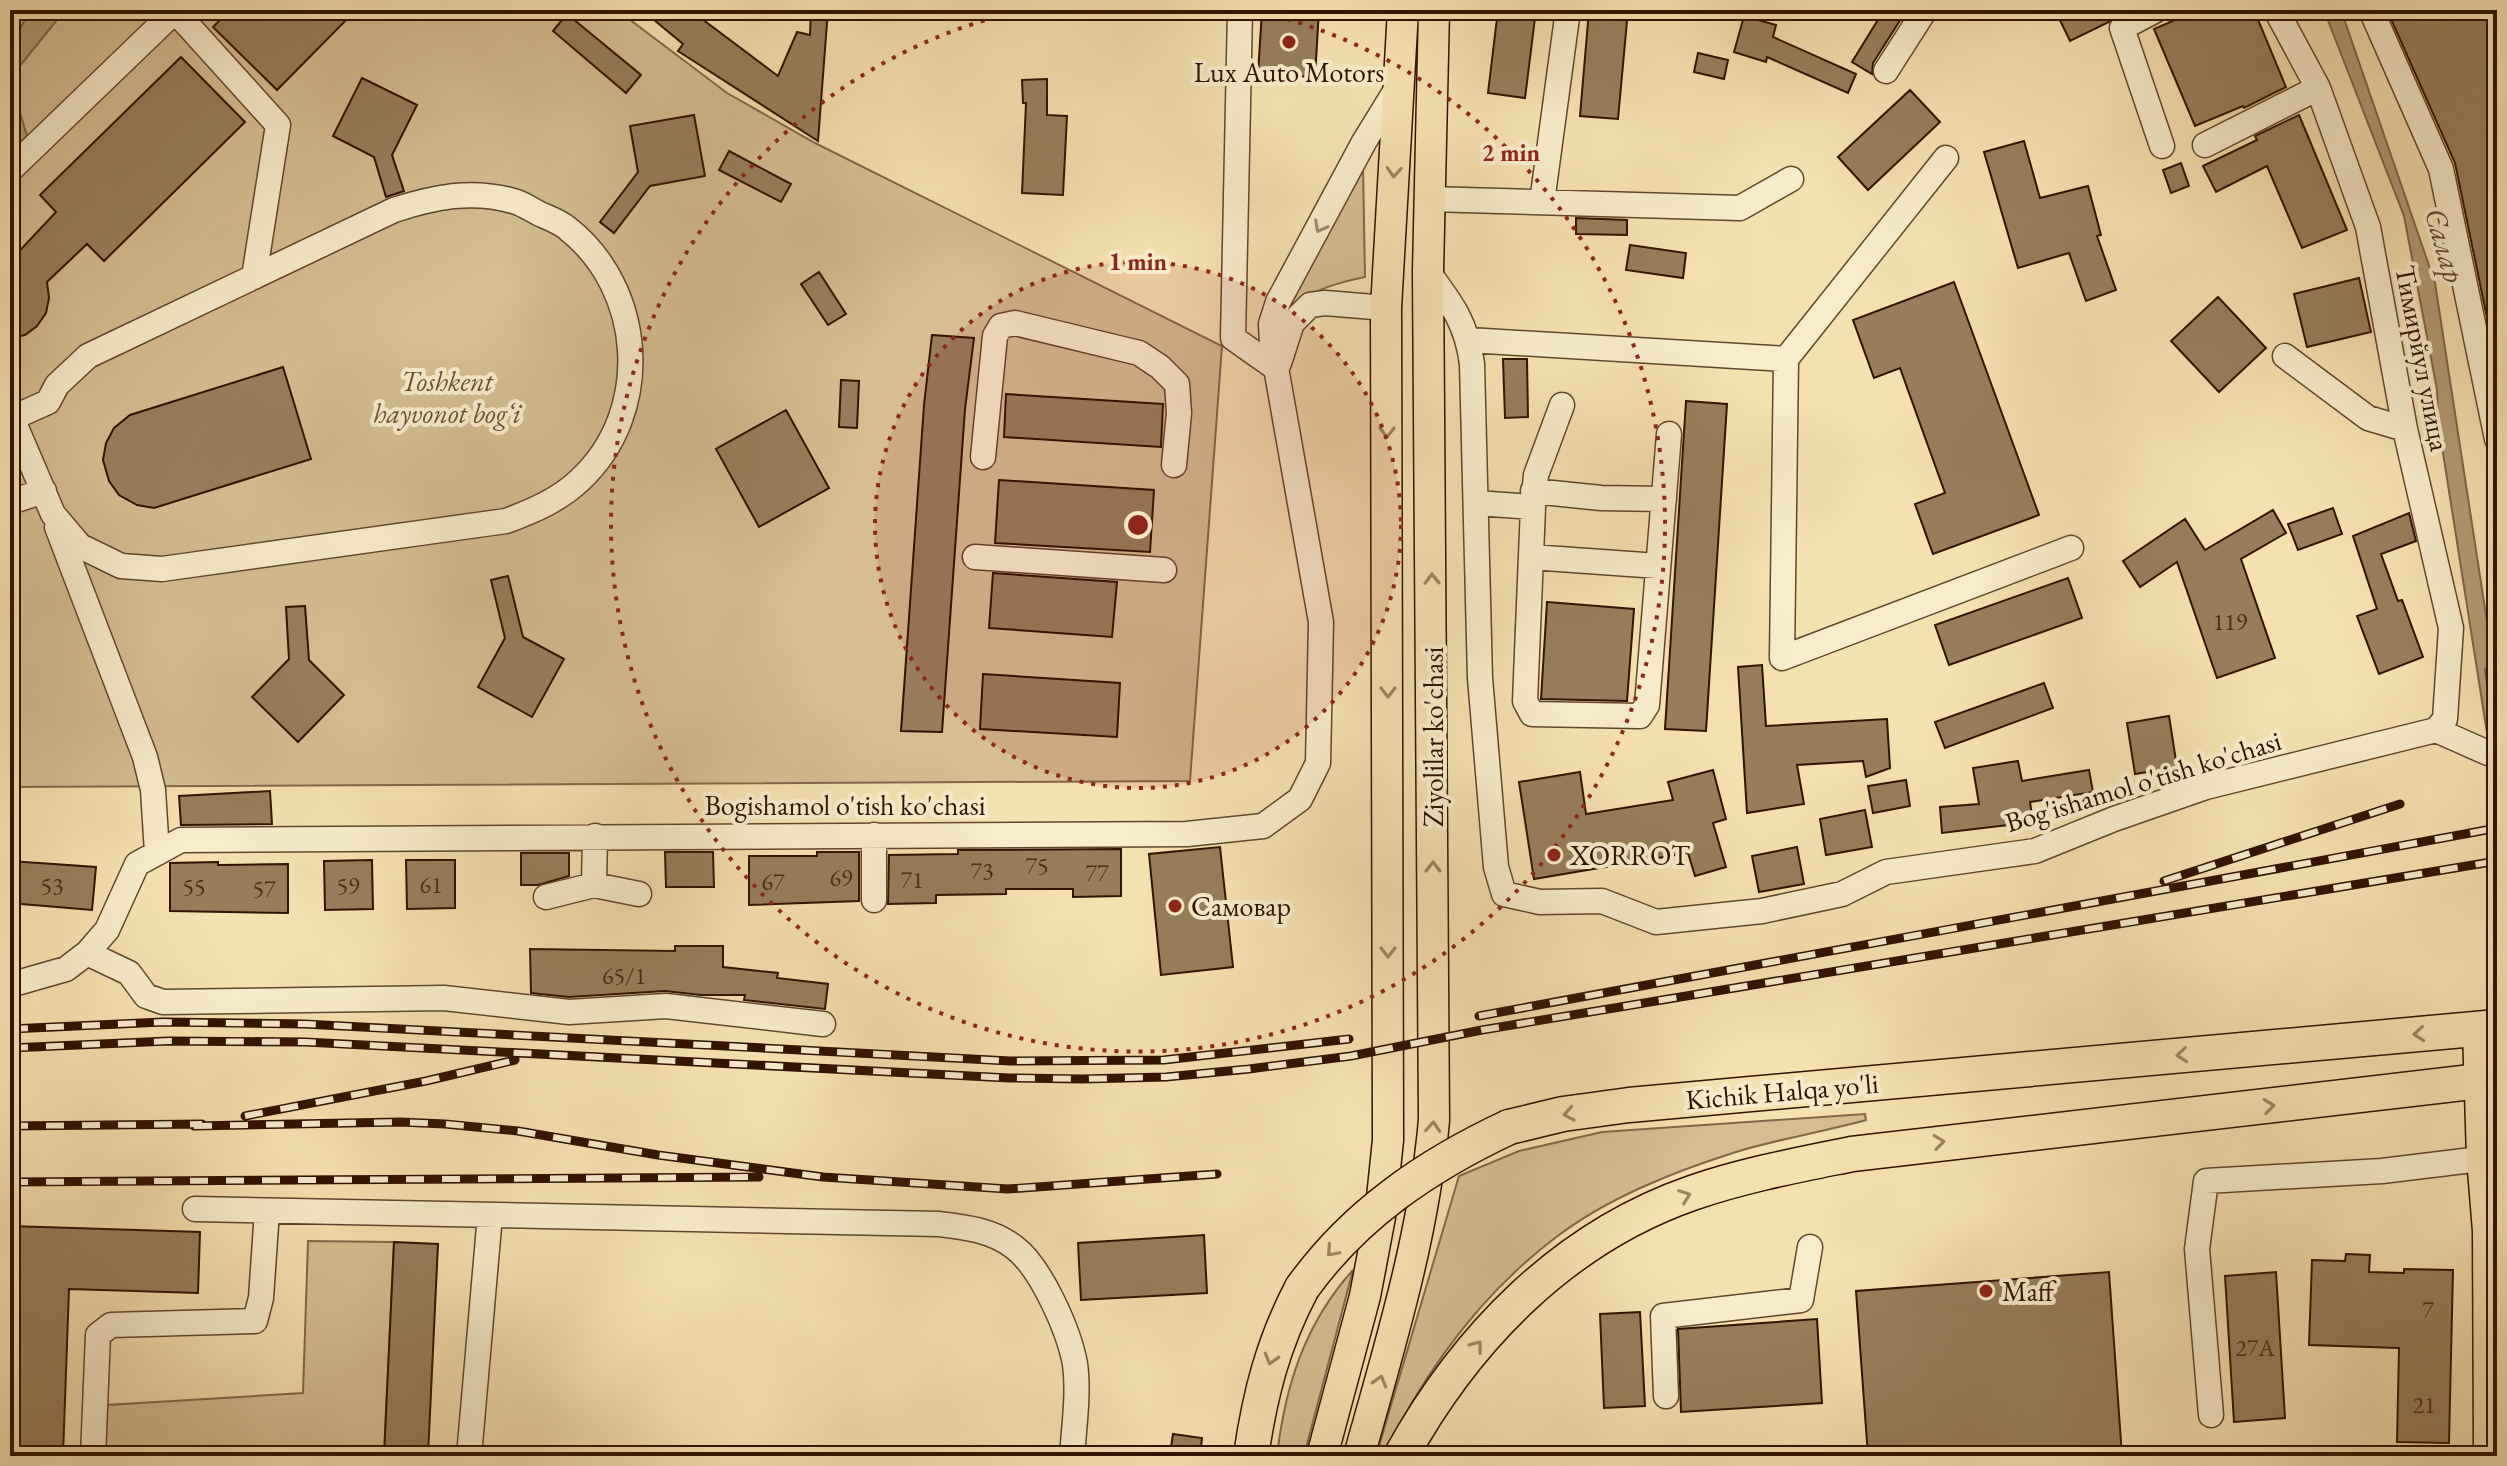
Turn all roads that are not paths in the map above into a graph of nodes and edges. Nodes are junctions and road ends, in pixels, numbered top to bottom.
1 (1240, 10) edge
2 (1403, 10) edge
3 (1434, 10) edge
4 (1568, 10) edge
5 (1925, 10) edge
6 (2156, 10) edge
7 (2276, 10) edge
8 (2371, 10) edge
9 (1886, 71) dead end
10 (1399, 85) junction
11 (2318, 88) junction
12 (2205, 145) dead end
13 (2162, 146) dead end
14 (1946, 158) dead end
15 (10, 170) edge
16 (1791, 179) dead end
17 (1429, 199) junction
18 (1542, 202) junction
19 (1428, 272) junction
20 (254, 277) junction
21 (1386, 308) junction
22 (1469, 340) junction
23 (2285, 356) dead end
24 (1786, 359) junction
25 (1277, 369) junction
26 (1562, 405) dead end
27 (11, 417) edge
28 (2405, 429) junction
29 (1669, 434) dead end
30 (2497, 439) edge
31 (983, 457) dead end
32 (1174, 465) dead end
33 (44, 491) junction
34 (1533, 499) junction
35 (1664, 499) junction
36 (10, 502) edge
37 (1476, 503) junction
38 (2071, 548) dead end
39 (975, 557) dead end
40 (1531, 557) junction
41 (1658, 566) junction
42 (1164, 570) dead end
43 (1432, 622) junction
44 (1388, 624) junction
45 (2436, 730) junction
46 (2493, 752) edge
47 (874, 835) junction
48 (595, 836) junction
49 (157, 853) junction
50 (594, 885) junction
51 (639, 894) dead end
52 (546, 897) dead end
53 (874, 900) dead end
54 (87, 953) junction
55 (10, 985) edge
56 (823, 1024) dead end
57 (2488, 1028) edge
58 (2488, 1080) edge
59 (2489, 1158) edge
60 (195, 1209) dead end
61 (267, 1211) junction
62 (490, 1215) junction
63 (1810, 1247) dead end
64 (1666, 1396) dead end
65 (2211, 1415) dead end
66 (93, 1456) edge
67 (469, 1456) edge
68 (1072, 1456) edge
69 (1251, 1456) edge
70 (1322, 1456) edge
71 (1359, 1456) edge
72 (1401, 1456) edge
73 (2489, 1456) edge

1 - 25 street
2 - 10 main road, Ziyolilar ko'chasi
3 - 17 main road, Ziyolilar ko'chasi
4 - 18 street
5 - 9 street
6 - 13 street
7 - 11 street, Тимирйул улица
8 - 30 street
10 -> 21 main road, Ziyolilar ko'chasi
10 -> 25 street, Bogishamol o'tish ko'chasi
11 - 12 street
11 - 28 street, Тимирйул улица
14 - 24 street
15 - 20 street
16 - 18 street
17 - 18 street
17 - 19 main road, Ziyolilar ko'chasi
19 - 22 street, Bog'ishamol o'tish ko'chasi
43 -> 19 main road, Ziyolilar ko'chasi
20 - 27 street
20 - 33 street
21 - 25 street, Bogishamol o'tish ko'chasi
21 -> 44 main road, Ziyolilar ko'chasi
22 - 24 street
22 - 37 street, Bog'ishamol o'tish ko'chasi
23 - 28 street
24 - 38 street
25 - 47 street, Bogishamol o'tish ko'chasi
26 - 34 street
27 - 33 street
28 - 45 street, Тимирйул улица
29 - 35 street
31 - 32 street
33 - 36 street
33 - 49 street
34 - 35 street
34 - 37 street
34 - 40 street
35 - 41 street
37 - 45 street, Bog'ishamol o'tish ko'chasi
39 - 42 street
40 - 41 street
40 - 41 street
43 - 44 main road
71 -> 43 main road, Ziyolilar ko'chasi
44 -> 70 main road, Ziyolilar ko'chasi
45 - 46 street
47 - 48 street, Bogishamol o'tish ko'chasi
47 - 53 street
48 - 49 street, Bogishamol o'tish ko'chasi
48 - 50 street
49 - 54 street, Bogishamol o'tish ko'chasi
50 - 51 street
50 - 52 street
54 - 55 street, Bogishamol o'tish ko'chasi
54 - 56 street
57 - 58 main road
57 -> 69 highway, Kichik Halqa yo'li, bridge
58 - 59 main road
72 -> 58 highway
59 - 65 street
59 - 73 main road
60 - 61 street
61 - 62 street
61 - 66 street
62 - 67 street
62 - 68 street
63 - 64 street

